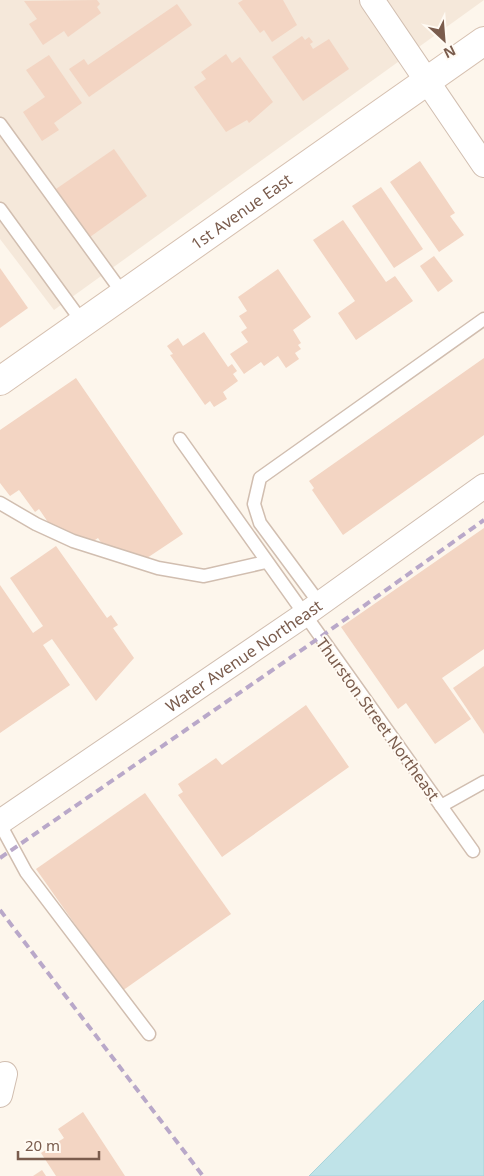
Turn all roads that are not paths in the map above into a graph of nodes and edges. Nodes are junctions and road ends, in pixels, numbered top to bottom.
1 (372, 0) edge
2 (484, 41) edge
3 (428, 81) junction
4 (0, 124) edge
5 (484, 165) edge
6 (0, 209) edge
7 (124, 294) junction
8 (484, 319) edge
9 (83, 323) junction
10 (0, 381) edge
11 (180, 439) dead end
12 (484, 486) edge
13 (0, 503) edge
14 (266, 562) junction
15 (312, 609) junction
16 (484, 782) edge
17 (441, 806) junction
18 (0, 823) edge
19 (473, 851) dead end
20 (149, 1034) dead end

1 - 3 street
2 - 3 main road, 1st Avenue East
3 - 5 street
3 - 7 main road, 1st Avenue East
4 - 7 lane
6 - 9 lane
7 - 9 main road, 1st Avenue East
8 - 15 lane
9 - 10 main road, 1st Avenue East
11 - 14 lane, Thurston Street Northeast
12 - 15 street, Water Avenue Northeast
13 - 14 lane
14 - 15 lane, Thurston Street Northeast
15 - 17 lane, Thurston Street Northeast
15 - 18 street, Water Avenue Northeast
16 - 17 lane
17 - 19 lane, Thurston Street Northeast
18 - 20 lane

